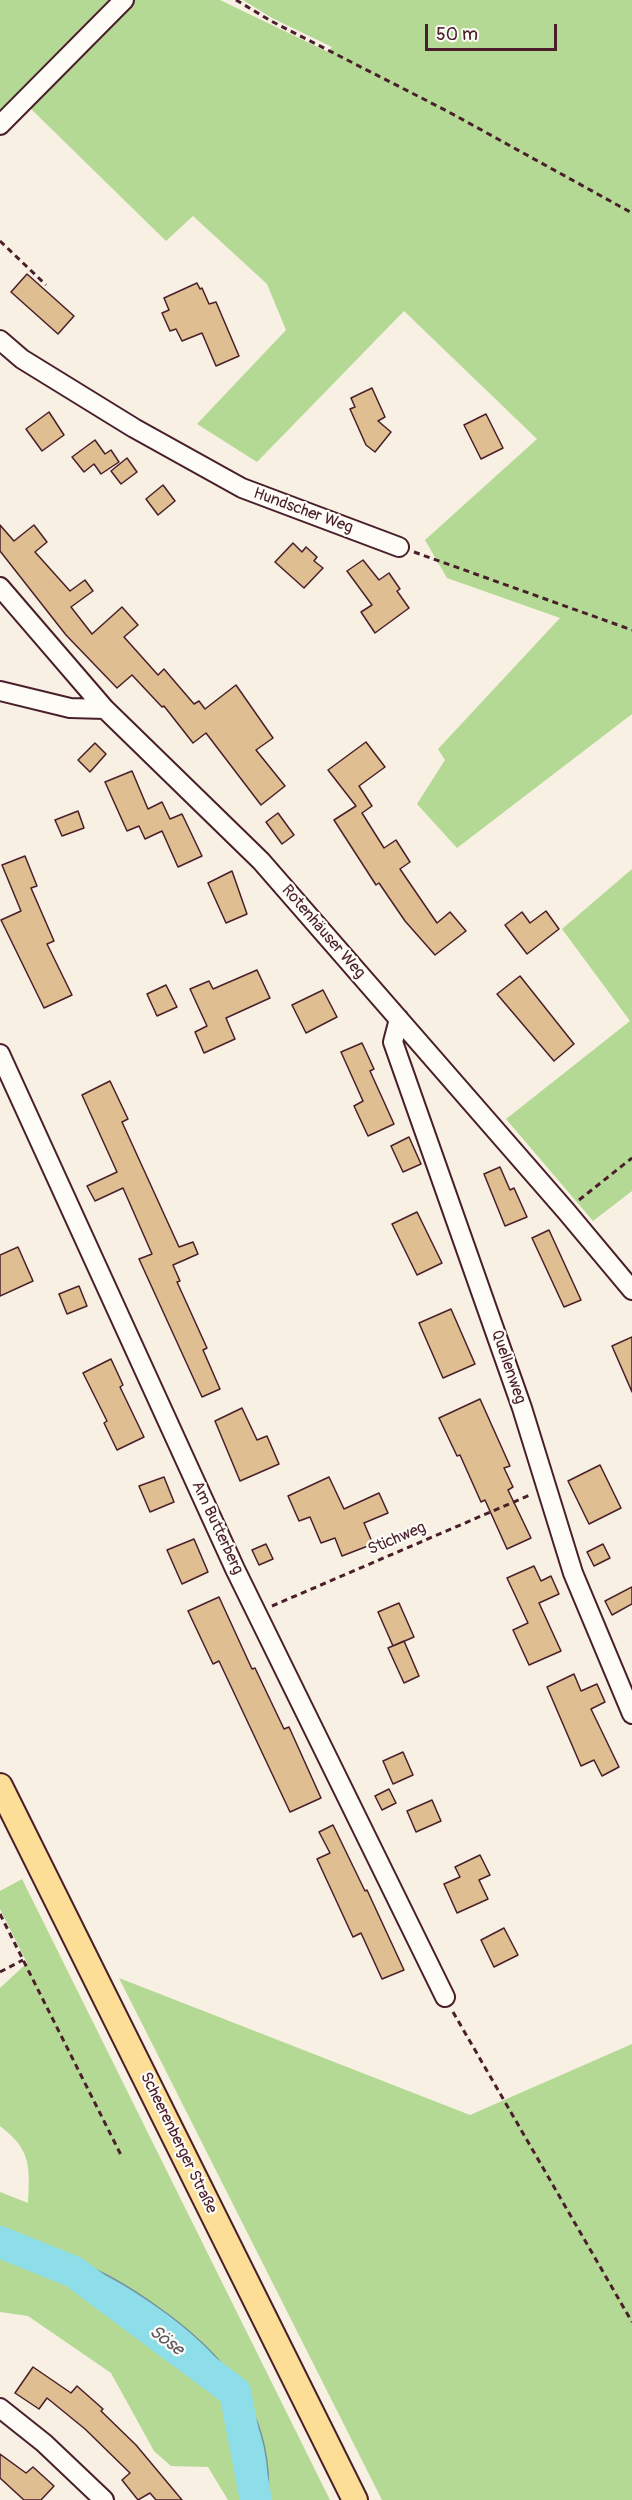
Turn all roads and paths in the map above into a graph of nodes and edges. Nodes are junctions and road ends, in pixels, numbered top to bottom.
1 (124, 0) edge
2 (236, 0) edge
3 (0, 125) edge
4 (632, 213) edge
5 (0, 241) edge
6 (46, 285) dead end
7 (0, 340) edge
8 (399, 547) joint
9 (0, 587) edge
10 (632, 630) edge
11 (0, 690) edge
12 (105, 709) junction
13 (399, 1019) junction
14 (0, 1054) edge
15 (632, 1158) edge
16 (566, 1211) junction
17 (632, 1290) edge
18 (547, 1488) junction
19 (256, 1613) junction
20 (632, 1714) edge
21 (0, 1786) edge
22 (0, 1914) edge
23 (23, 1960) junction
24 (0, 1972) edge
25 (445, 1997) joint
26 (122, 2157) dead end
27 (632, 2322) edge
28 (0, 2408) edge
29 (104, 2500) edge
30 (355, 2500) edge

1 - 3 street
2 - 4 path
5 - 6 path
7 - 8 street, Hundscher Weg
8 - 10 path
9 - 12 street, Rotenhäuser Weg
11 - 12 street
12 - 13 street, Rotenhäuser Weg
13 - 16 street, Rotenhäuser Weg
13 - 18 street, Quellenweg
14 - 19 street, Am Butterberg
15 - 16 path
16 - 17 street, Rotenhäuser Weg
18 - 19 path, Stichweg
18 - 20 street, Quellenweg
19 - 25 street, Am Butterberg
21 - 30 main road, Scheerenberger Straße
22 - 23 path
23 - 24 path
23 - 26 path
25 - 27 path
28 - 29 street

